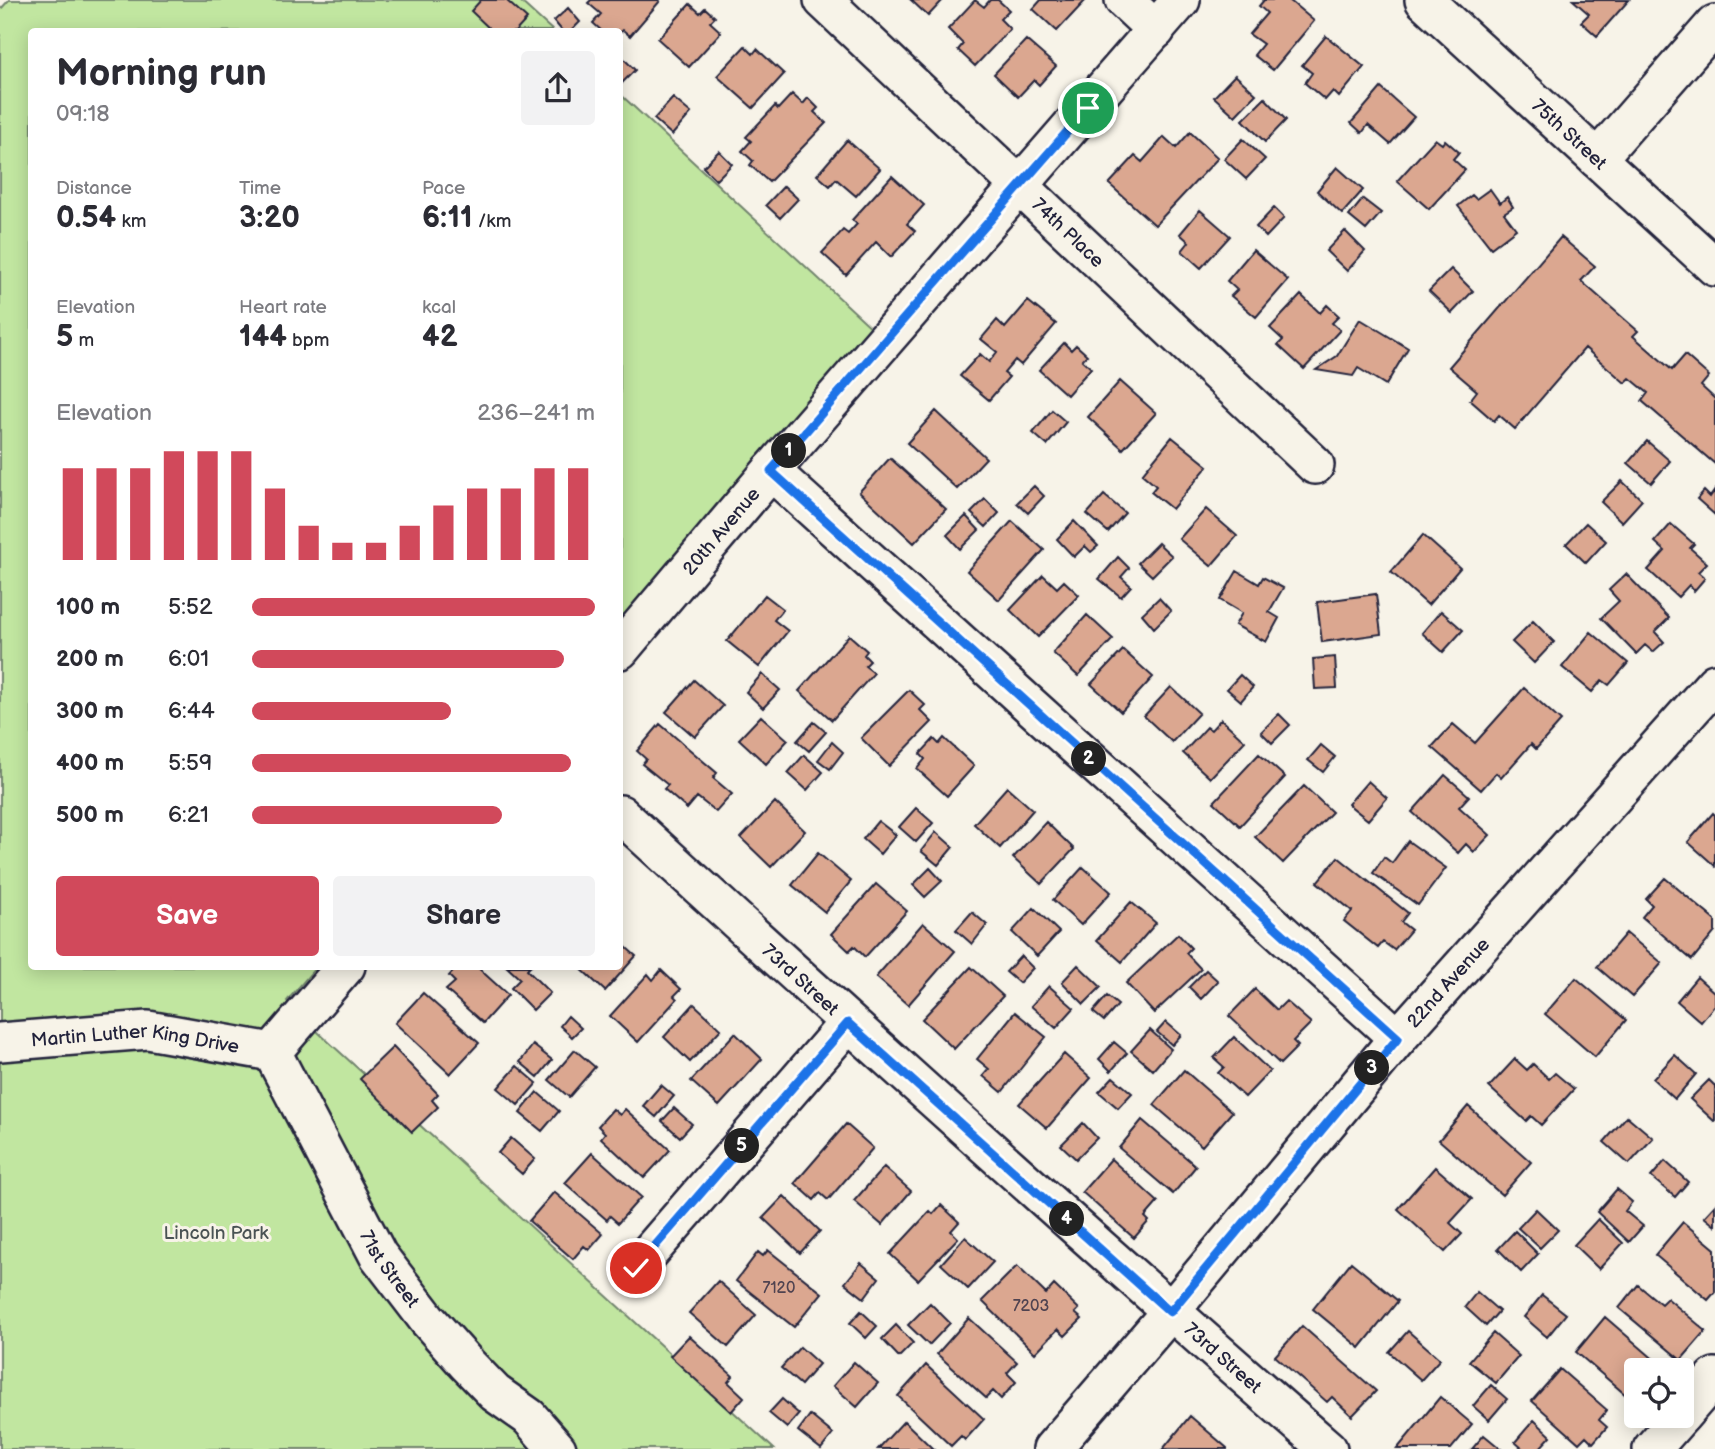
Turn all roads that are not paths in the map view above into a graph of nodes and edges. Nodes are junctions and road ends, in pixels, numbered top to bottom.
1 (823, 0) edge
2 (1124, 0) edge
3 (1181, 0) edge
4 (1424, 0) edge
5 (1715, 24) edge
6 (1156, 30) junction
7 (1597, 159) junction
8 (1021, 186) junction
9 (1715, 267) edge
10 (1315, 464) dead end
11 (771, 471) junction
12 (623, 646) edge
13 (1715, 682) edge
14 (623, 817) edge
15 (343, 970) edge
16 (848, 1023) junction
17 (1398, 1038) junction
18 (0, 1042) edge
19 (272, 1052) junction
20 (636, 1268) dead end
21 (1170, 1312) junction
22 (1715, 1377) edge
23 (1694, 1402) edge
24 (1671, 1428) edge
25 (557, 1449) edge
26 (1052, 1449) edge
27 (1328, 1449) edge
28 (1652, 1449) edge

1 - 8 street, 74th Place
2 - 6 street
3 - 6 street, 20th Avenue
4 - 7 street, 75th Street
5 - 7 street
6 - 8 street, 20th Avenue
7 - 9 street, 75th Street
8 - 10 street, 74th Place
8 - 11 street, 20th Avenue
11 - 12 street, 20th Avenue
11 - 17 street
13 - 17 street, 22nd Avenue
14 - 16 street, 73rd Street
15 - 19 street
16 - 20 street
16 - 21 street, 73rd Street
17 - 21 street, 22nd Avenue
18 - 19 street, Martin Luther King Drive
19 - 25 street, 71st Street
21 - 26 street, 22nd Avenue
21 - 27 street, 73rd Street
22 - 23 street
24 - 28 street

